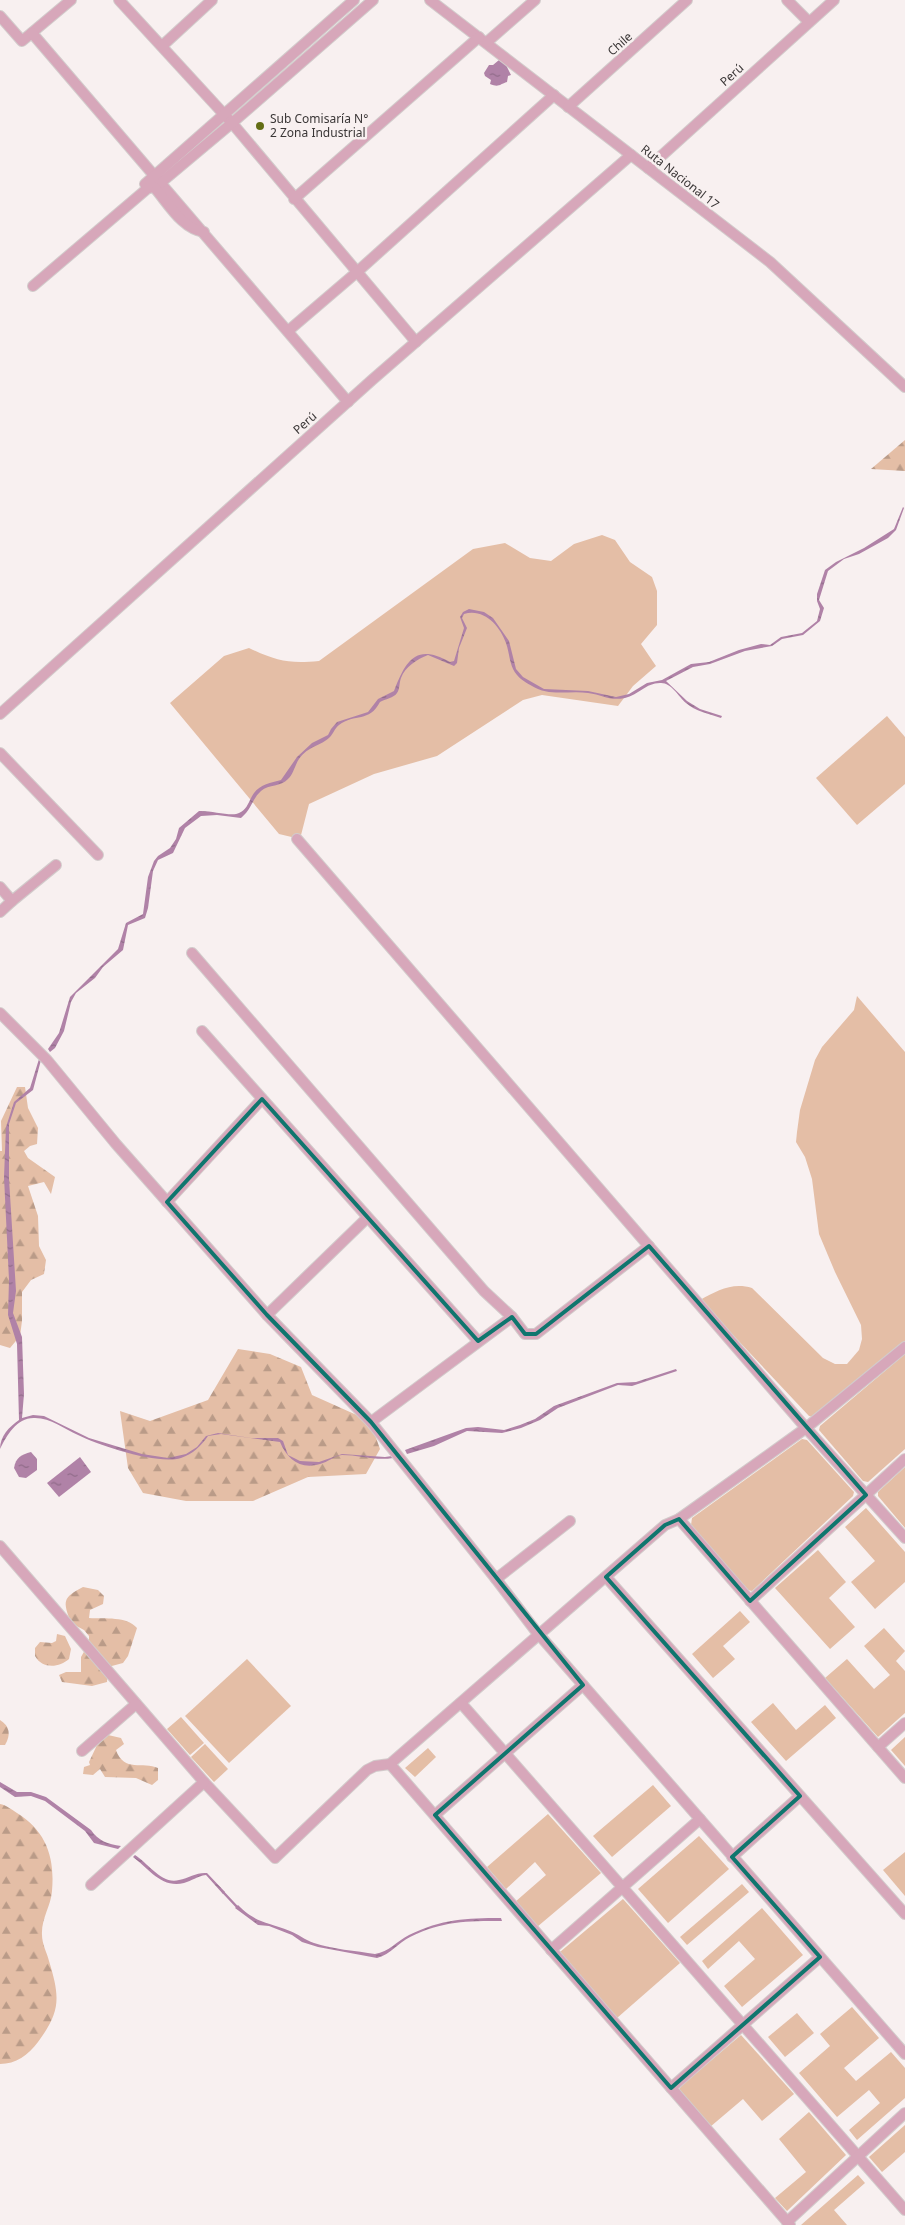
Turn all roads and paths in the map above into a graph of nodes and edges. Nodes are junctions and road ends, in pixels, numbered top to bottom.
1 (70, 0) edge
2 (119, 0) edge
3 (212, 0) edge
4 (354, 0) edge
5 (373, 0) edge
6 (430, 0) edge
7 (535, 0) edge
8 (688, 0) edge
9 (787, 0) edge
10 (834, 0) edge
11 (0, 16) edge
12 (808, 22) junction
13 (32, 33) junction
14 (483, 39) junction
15 (162, 46) junction
16 (554, 96) junction
17 (568, 107) junction
18 (228, 120) junction
19 (631, 155) junction
20 (648, 168) junction
21 (153, 184) junction
22 (294, 200) junction
23 (357, 272) junction
24 (33, 286) dead end
25 (288, 331) junction
26 (416, 342) junction
27 (905, 386) edge
28 (348, 402) junction
29 (0, 714) edge
30 (0, 754) edge
31 (297, 839) dead end
32 (98, 855) dead end
33 (56, 865) dead end
34 (0, 887) edge
35 (12, 901) junction
36 (0, 912) edge
37 (192, 953) dead end
38 (0, 1013) edge
39 (202, 1031) dead end
40 (262, 1099) junction
41 (167, 1202) junction
42 (366, 1218) junction
43 (649, 1246) junction
44 (267, 1315) junction
45 (512, 1317) junction
46 (478, 1341) junction
47 (905, 1347) edge
48 (371, 1422) junction
49 (806, 1428) junction
50 (905, 1459) edge
51 (866, 1495) junction
52 (679, 1520) junction
53 (570, 1521) dead end
54 (905, 1538) edge
55 (0, 1546) edge
56 (606, 1577) junction
57 (496, 1578) junction
58 (750, 1601) junction
59 (539, 1635) junction
60 (583, 1685) junction
61 (460, 1703) junction
62 (136, 1704) junction
63 (905, 1723) edge
64 (878, 1747) junction
65 (82, 1751) dead end
66 (505, 1754) junction
67 (390, 1764) junction
68 (905, 1778) edge
69 (204, 1782) junction
70 (800, 1796) junction
71 (435, 1815) junction
72 (700, 1819) junction
73 (732, 1856) junction
74 (91, 1885) dead end
75 (622, 1887) junction
76 (905, 1914) edge
77 (551, 1950) junction
78 (820, 1957) junction
79 (742, 2025) junction
80 (905, 2054) edge
81 (671, 2088) junction
82 (905, 2113) edge
83 (858, 2156) junction
84 (905, 2210) edge
85 (789, 2224) edge

1 - 13 street
2 - 15 street
3 - 15 street
4 - 18 street
5 - 18 street
6 - 14 street, Ruta Nacional 17
7 - 14 street
8 - 17 street, Chile
9 - 12 street
10 - 12 street, Perú
11 - 13 street
12 - 20 street, Perú
13 - 21 street
14 - 16 street, Ruta Nacional 17
14 - 22 street
15 - 18 street
16 - 17 street, Ruta Nacional 17
16 - 23 street
17 - 19 street, Ruta Nacional 17
18 - 21 street
18 - 22 street
19 - 20 street, Ruta Nacional 17
19 - 26 street, Perú
20 - 27 street, Ruta Nacional 17
21 - 24 street
21 - 25 street
22 - 23 street
23 - 25 street
23 - 26 street
25 - 28 street
26 - 28 street, Perú
28 - 29 street, Perú
30 - 32 street
31 - 43 street
33 - 35 street
34 - 35 street
35 - 36 street
37 - 45 street
38 - 41 street
39 - 40 street
40 - 41 street
40 - 42 street
41 - 44 street
42 - 44 street
42 - 46 street
43 - 45 street
43 - 49 street
44 - 48 street
45 - 46 street
46 - 48 street
47 - 49 street
48 - 57 street
49 - 51 street
49 - 52 street
50 - 51 street
51 - 54 street
51 - 58 street
52 - 56 street
52 - 58 street
53 - 57 street
55 - 62 street
56 - 59 street
56 - 70 street
57 - 59 street
58 - 64 street
59 - 60 street
59 - 61 street
60 - 66 street
60 - 72 street
61 - 66 street
61 - 67 street
62 - 65 street
62 - 69 street
63 - 64 street
64 - 68 street
66 - 71 street
66 - 75 street
67 - 69 street
67 - 71 street
69 - 74 street
70 - 73 street
70 - 76 street
71 - 77 street
72 - 73 street
72 - 75 street
73 - 78 street
75 - 77 street
75 - 79 street
77 - 81 street
78 - 79 street
78 - 80 street
79 - 81 street
79 - 83 street
81 - 85 street
82 - 83 street
83 - 84 street
83 - 85 street

